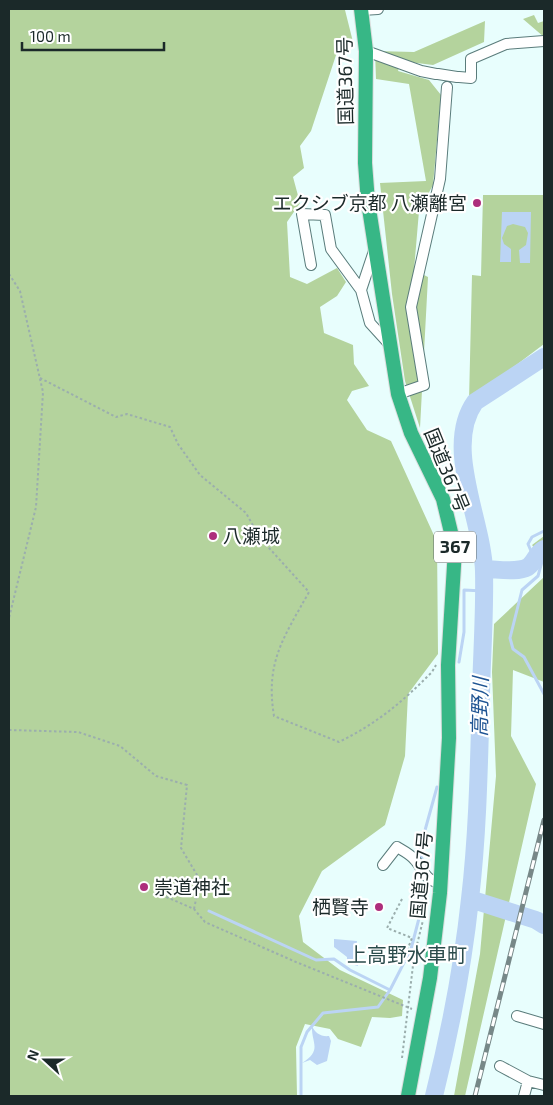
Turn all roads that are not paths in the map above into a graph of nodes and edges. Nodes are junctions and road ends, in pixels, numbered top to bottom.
1 (361, 9) edge
2 (378, 9) edge
3 (544, 41) edge
4 (366, 51) junction
5 (447, 78) junction
6 (375, 248) junction
7 (311, 265) dead end
8 (361, 290) junction
9 (391, 346) junction
10 (398, 394) junction
11 (383, 865) dead end
12 (441, 883) junction
13 (517, 1016) dead end
14 (544, 1024) edge
15 (500, 1066) dead end
16 (528, 1081) junction
17 (544, 1085) edge
18 (408, 1096) edge
19 (524, 1096) edge

1 - 2 street
1 - 4 highway, 国道367号 / 367
3 - 5 street
4 - 5 street
4 - 6 highway, 国道367号 / 367
5 - 10 street
6 - 8 street
6 - 9 highway, 国道367号 / 367
7 - 8 street
8 - 9 street
9 - 10 highway, 国道367号 / 367
10 - 12 highway, 国道367号 / 367
11 - 12 street
12 - 18 highway, 国道367号 / 367
13 - 14 street
15 - 16 street
16 - 17 street
16 - 19 street

